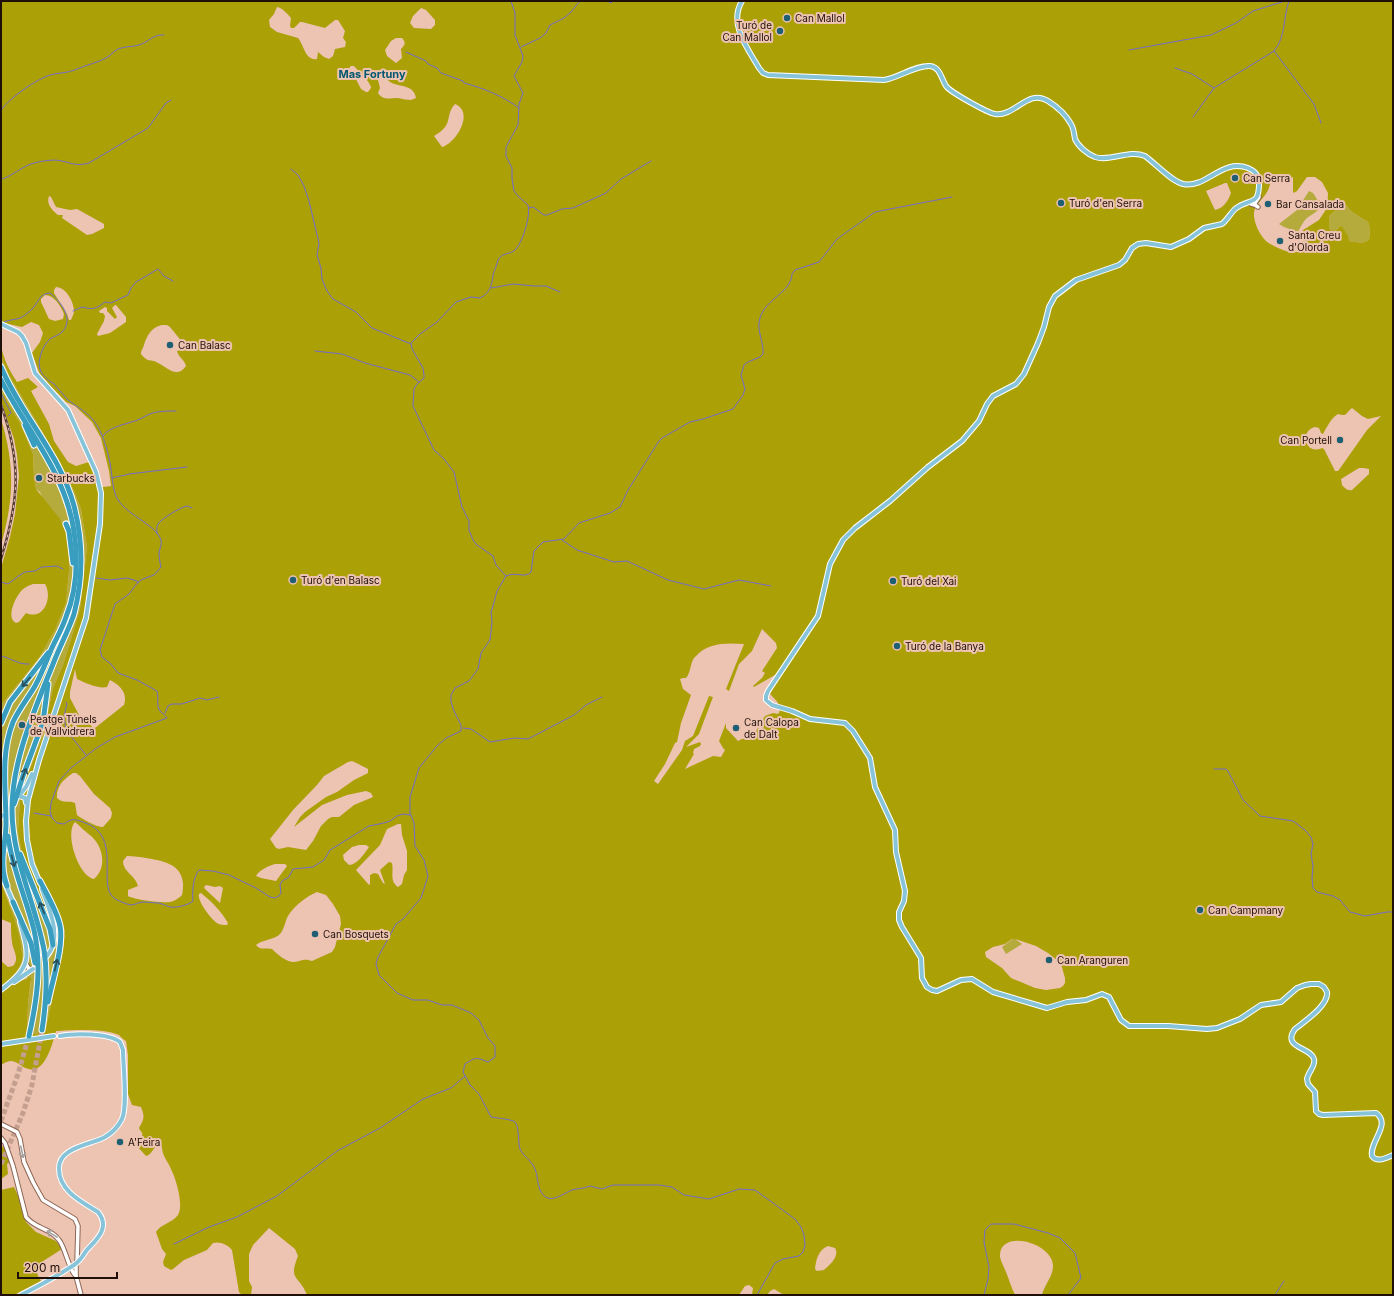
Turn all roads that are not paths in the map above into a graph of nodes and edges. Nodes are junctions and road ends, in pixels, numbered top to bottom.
1 (742, 1) edge
2 (1259, 178) junction
3 (1254, 203) junction
4 (2, 324) edge
5 (1, 367) edge
6 (1, 380) edge
7 (20, 413) junction
8 (34, 445) dead end
9 (66, 524) dead end
10 (76, 574) junction
11 (57, 639) junction
12 (49, 676) junction
13 (1, 723) edge
14 (39, 760) junction
15 (1, 771) edge
16 (4, 785) junction
17 (12, 811) junction
18 (26, 813) junction
19 (12, 821) junction
20 (6, 823) junction
21 (1, 874) edge
22 (40, 881) junction
23 (7, 886) junction
24 (13, 902) junction
25 (52, 945) junction
26 (47, 956) dead end
27 (26, 964) junction
28 (33, 969) joint
29 (2, 989) edge
30 (44, 1016) junction
31 (33, 1017) junction
32 (42, 1030) tunnel mouth
33 (29, 1036) tunnel mouth
34 (54, 1036) joint
35 (60, 1036) joint
36 (1, 1044) edge
37 (1, 1124) edge
38 (1, 1138) edge
39 (1393, 1155) edge
40 (75, 1265) junction
41 (21, 1295) edge
42 (81, 1295) edge

1 - 2 main road
2 - 3 main road
2 - 3 main road
3 - 39 main road
4 - 14 main road
5 - 12 highway
6 - 7 highway
7 - 8 highway
7 - 10 highway
9 - 10 highway
10 - 11 highway
11 -> 13 highway
11 - 16 highway
17 -> 12 highway
12 - 17 highway
14 - 18 main road
14 - 18 main road
15 - 16 highway
16 - 20 highway
17 - 19 highway
18 - 22 main road
25 -> 19 highway
19 - 30 highway
20 - 23 highway
20 -> 31 highway
21 - 23 main road
22 - 25 main road
30 -> 22 highway
23 - 24 main road
24 - 27 main road
24 - 31 highway
25 - 26 main road
27 - 28 street
27 - 29 main road
28 - 29 main road
30 - 32 highway
31 - 33 highway
34 - 35 street
34 - 36 main road
35 - 40 main road
37 -> 40 street
40 -> 38 street
40 - 41 main road
40 - 42 street

